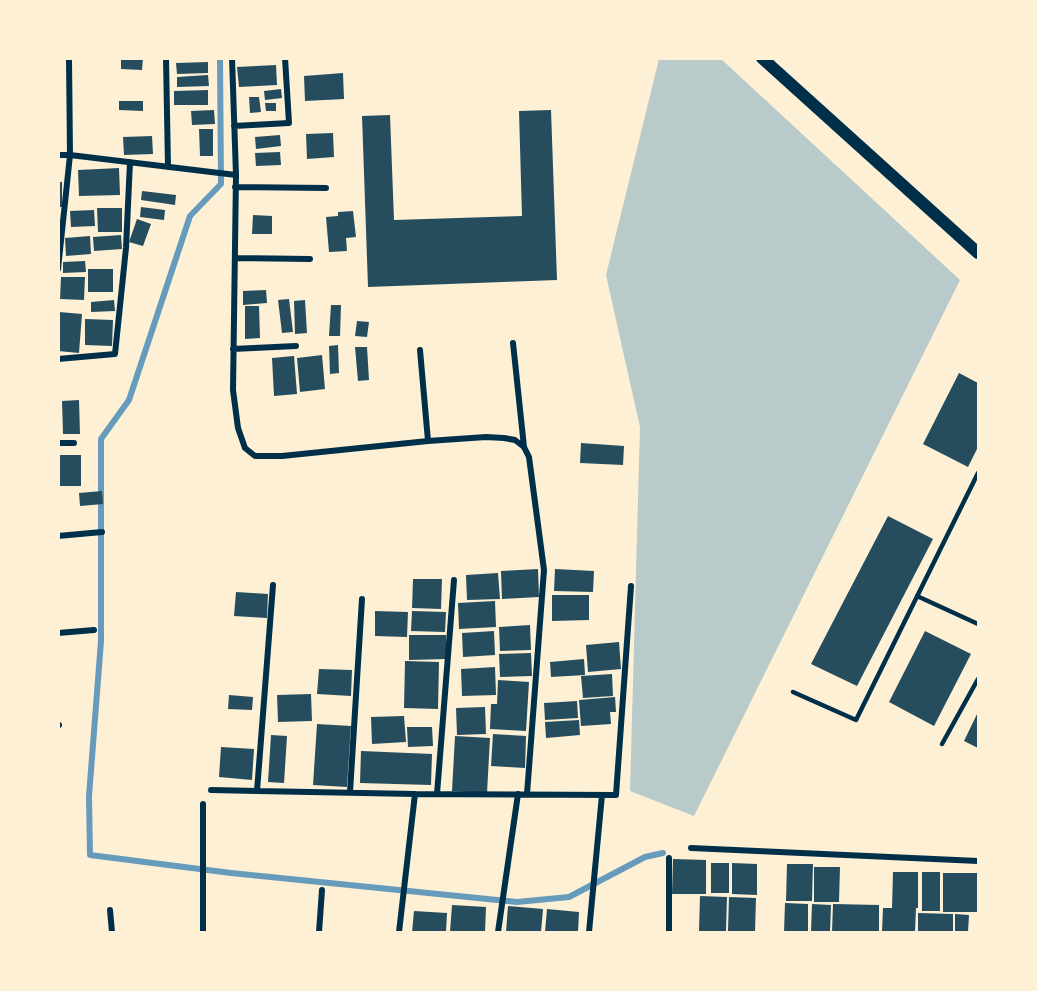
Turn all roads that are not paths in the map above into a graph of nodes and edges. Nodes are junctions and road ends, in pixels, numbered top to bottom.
1 (69, 58) edge
2 (166, 58) edge
3 (232, 58) edge
4 (285, 58) edge
5 (762, 58) edge
6 (234, 126) junction
7 (58, 155) edge
8 (70, 155) junction
9 (130, 162) junction
10 (168, 167) junction
11 (233, 175) junction
12 (235, 187) junction
13 (326, 188) dead end
14 (978, 253) edge
15 (235, 258) junction
16 (310, 259) dead end
17 (58, 269) edge
18 (513, 343) dead end
19 (296, 346) dead end
20 (233, 348) junction
21 (420, 350) dead end
22 (58, 359) edge
23 (428, 441) junction
24 (58, 443) edge
25 (74, 443) dead end
26 (524, 447) junction
27 (978, 473) edge
28 (102, 532) dead end
29 (58, 536) edge
30 (454, 580) dead end
31 (273, 585) dead end
32 (631, 586) dead end
33 (917, 596) junction
34 (362, 599) dead end
35 (978, 624) edge
36 (94, 630) dead end
37 (58, 633) edge
38 (978, 679) edge
39 (793, 692) dead end
40 (942, 744) dead end
41 (211, 790) dead end
42 (257, 791) junction
43 (350, 792) junction
44 (415, 794) junction
45 (437, 794) junction
46 (518, 794) junction
47 (526, 794) junction
48 (602, 795) junction
49 (203, 804) dead end
50 (691, 848) dead end
51 (669, 858) dead end
52 (978, 861) edge
53 (322, 890) dead end
54 (110, 910) dead end
55 (112, 933) edge
56 (203, 933) edge
57 (319, 933) edge
58 (399, 933) edge
59 (498, 933) edge
60 (589, 933) edge
61 (669, 933) edge

1 - 8 street
2 - 10 street
3 - 6 street
4 - 6 street
5 - 14 main road
6 - 11 street
7 - 8 street
8 - 9 street
8 - 17 street
9 - 10 street
9 - 22 street
10 - 11 street
11 - 12 street
12 - 13 street
12 - 15 street
15 - 16 street
15 - 20 street
18 - 26 street
19 - 20 street
20 - 23 street
21 - 23 street
23 - 26 street
24 - 25 street
26 - 47 street
27 - 33 lane
28 - 29 street
30 - 45 street
31 - 42 street
32 - 48 street
33 - 35 lane
33 - 39 lane
34 - 43 street
36 - 37 street
38 - 40 lane
41 - 42 street
42 - 43 street
43 - 44 street
44 - 45 street
44 - 58 street
45 - 46 street
46 - 47 street
46 - 59 street
47 - 48 street
48 - 60 street
49 - 56 street
50 - 52 street
51 - 61 street
53 - 57 street
54 - 55 street

